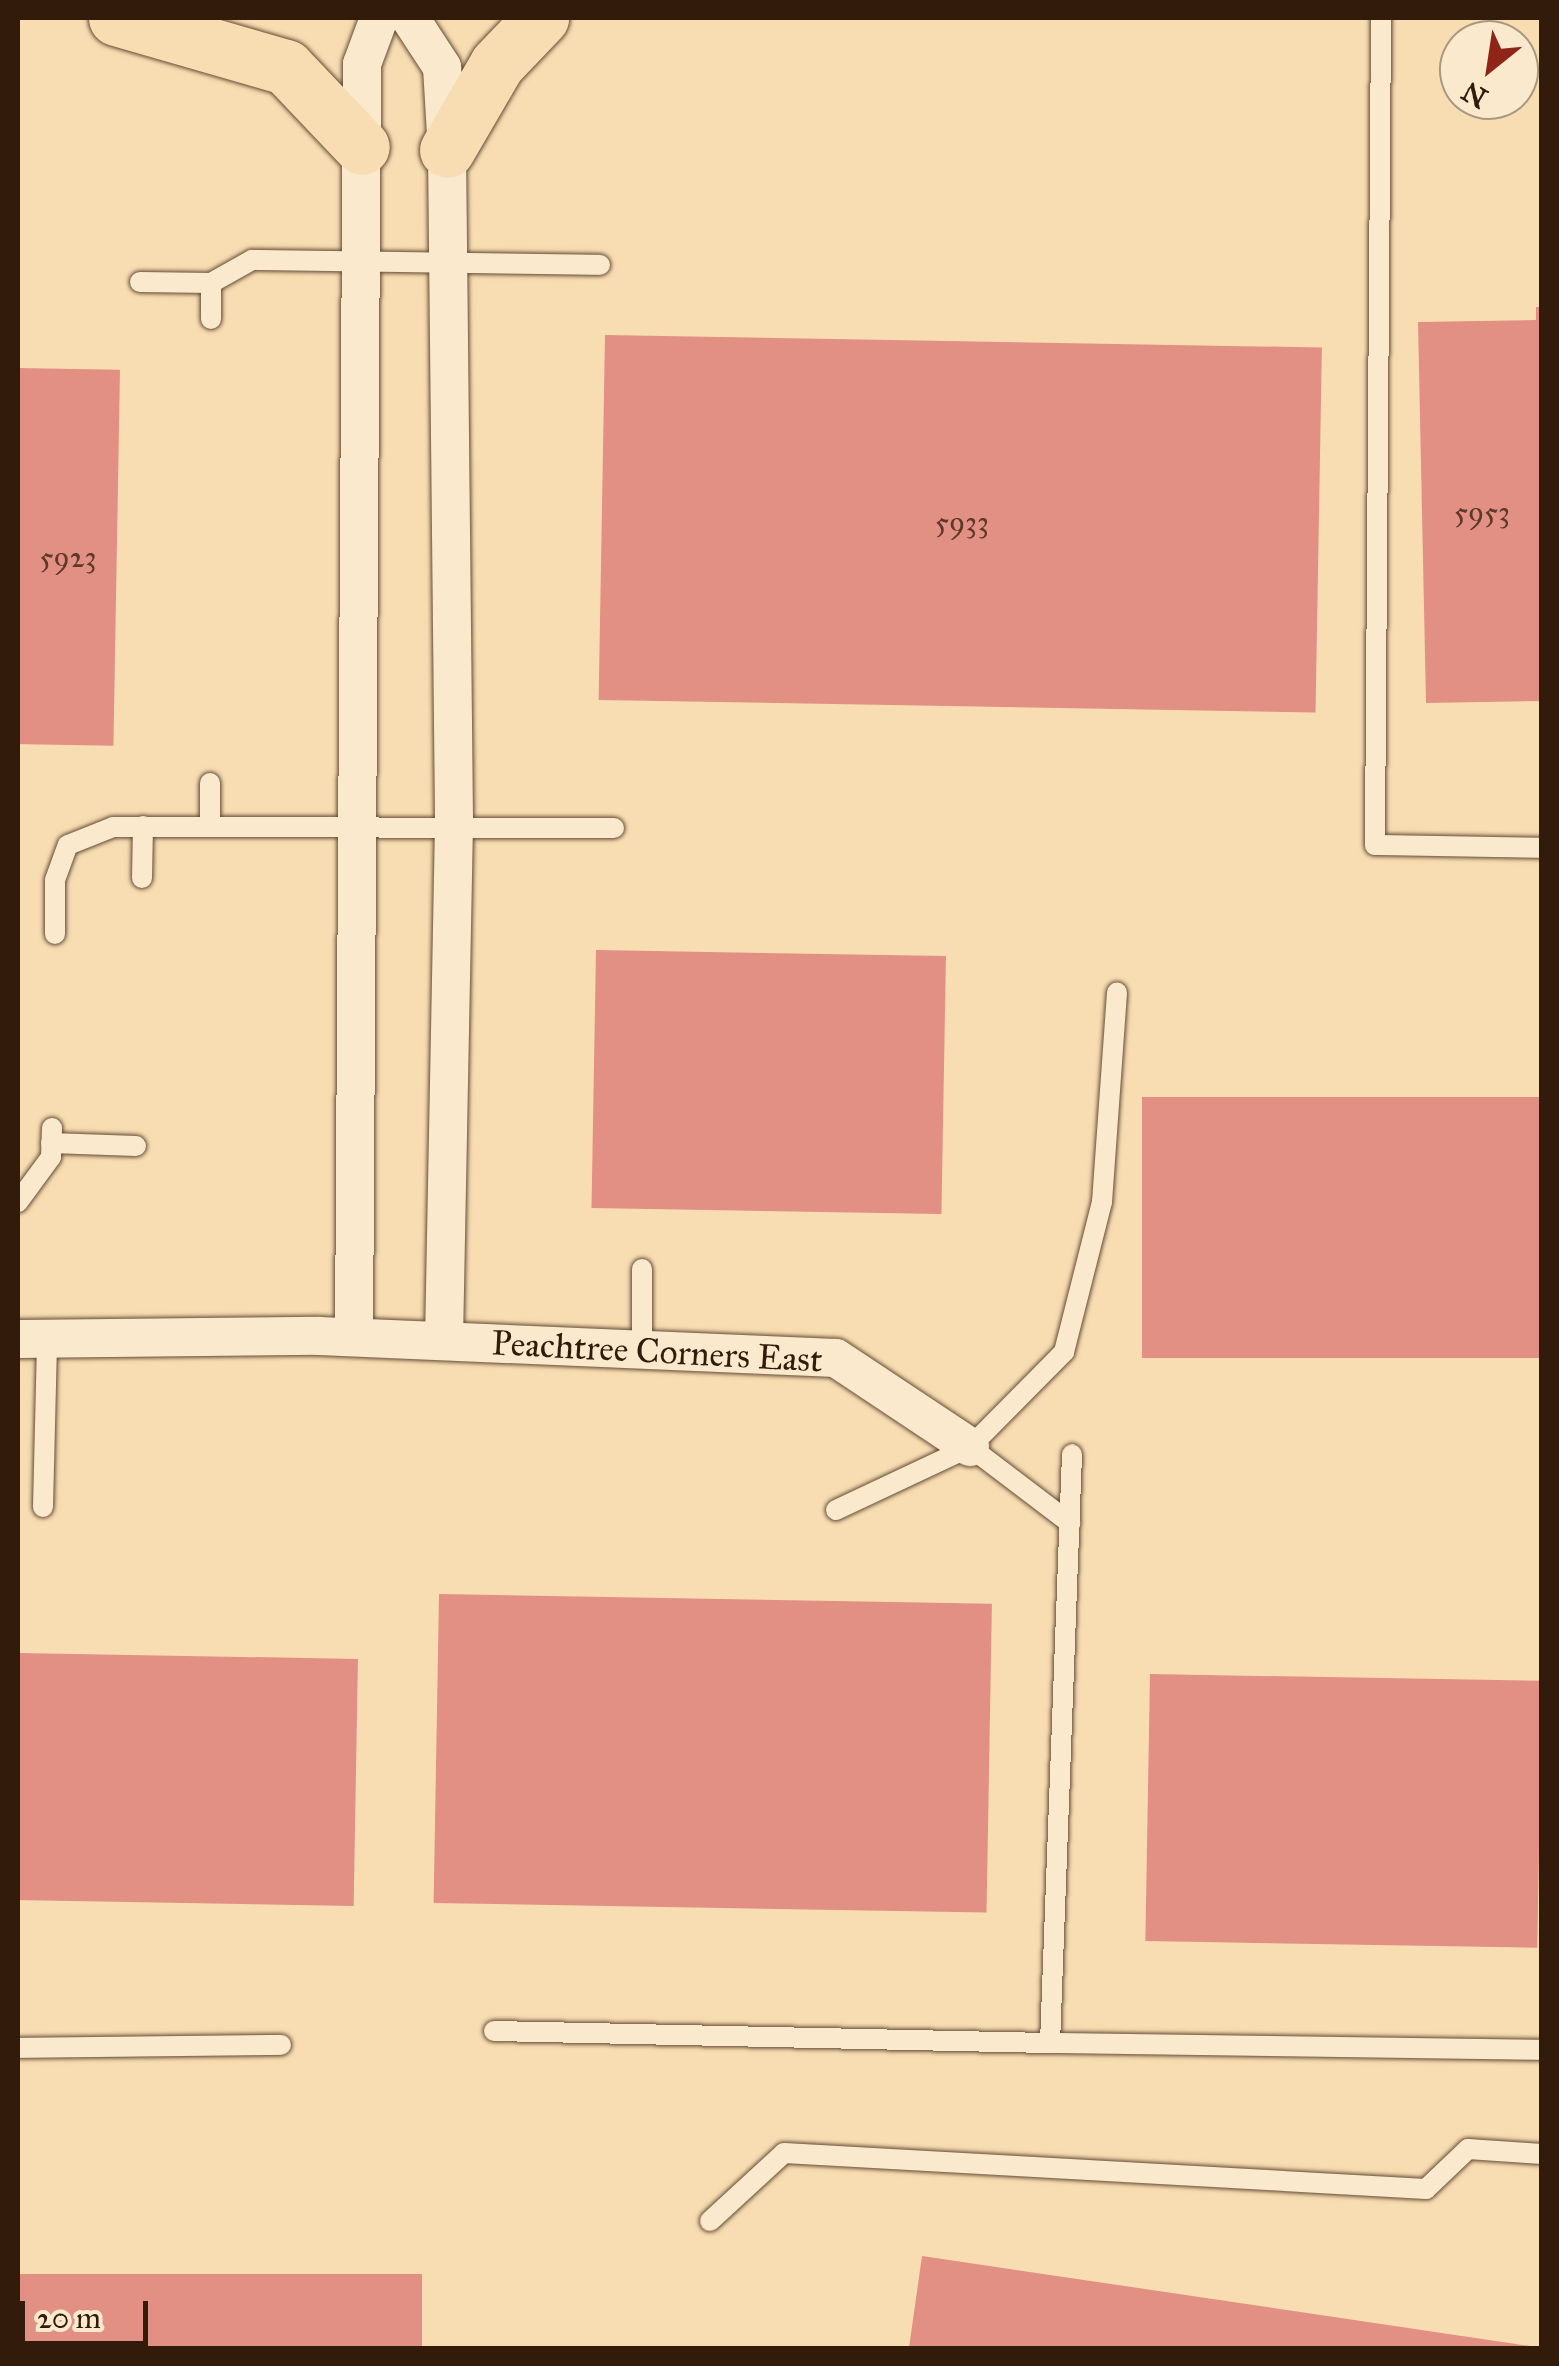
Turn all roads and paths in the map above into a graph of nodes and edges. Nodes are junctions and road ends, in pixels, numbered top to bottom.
1 (116, 18) edge
2 (378, 18) edge
3 (410, 18) edge
4 (541, 18) edge
5 (1381, 18) edge
6 (362, 148) junction
7 (447, 150) junction
8 (365, 262) junction
9 (446, 263) junction
10 (600, 264) dead end
11 (140, 282) dead end
12 (211, 282) junction
13 (211, 319) dead end
14 (210, 783) dead end
15 (454, 824) junction
16 (210, 825) junction
17 (143, 826) junction
18 (614, 828) dead end
19 (354, 829) junction
20 (1542, 848) edge
21 (142, 878) dead end
22 (55, 934) dead end
23 (1117, 993) dead end
24 (136, 1146) dead end
25 (18, 1202) edge
26 (642, 1269) dead end
27 (337, 1336) junction
28 (32, 1339) edge
29 (444, 1341) junction
30 (642, 1349) junction
31 (970, 1447) junction
32 (1072, 1454) dead end
33 (43, 1508) dead end
34 (836, 1510) dead end
35 (1070, 1523) junction
36 (494, 2032) dead end
37 (1050, 2043) junction
38 (281, 2045) dead end
39 (18, 2048) edge
40 (1542, 2050) edge
41 (1542, 2154) edge
42 (710, 2221) dead end

1 - 6 highway
2 - 6 street
3 - 7 street
4 - 7 highway
5 - 20 lane
6 - 8 street
7 - 9 street
8 - 9 lane
8 - 12 lane
8 - 19 street
9 - 10 lane
9 - 15 street
11 - 12 lane
12 - 13 lane
14 - 16 lane
15 - 18 lane
15 - 19 lane
15 - 29 street
16 - 17 lane
16 - 19 lane
17 - 21 lane
17 - 22 lane
19 - 27 street
23 - 31 lane
24 - 25 lane
26 - 30 lane
27 - 28 street, Peachtree Corners East
27 - 29 street, Peachtree Corners East
28 - 33 lane
29 - 30 street, Peachtree Corners East
30 - 31 street, Peachtree Corners East
31 - 34 lane
31 - 35 lane
32 - 35 lane
35 - 37 lane
36 - 37 lane
37 - 40 lane
38 - 39 lane
41 - 42 lane

